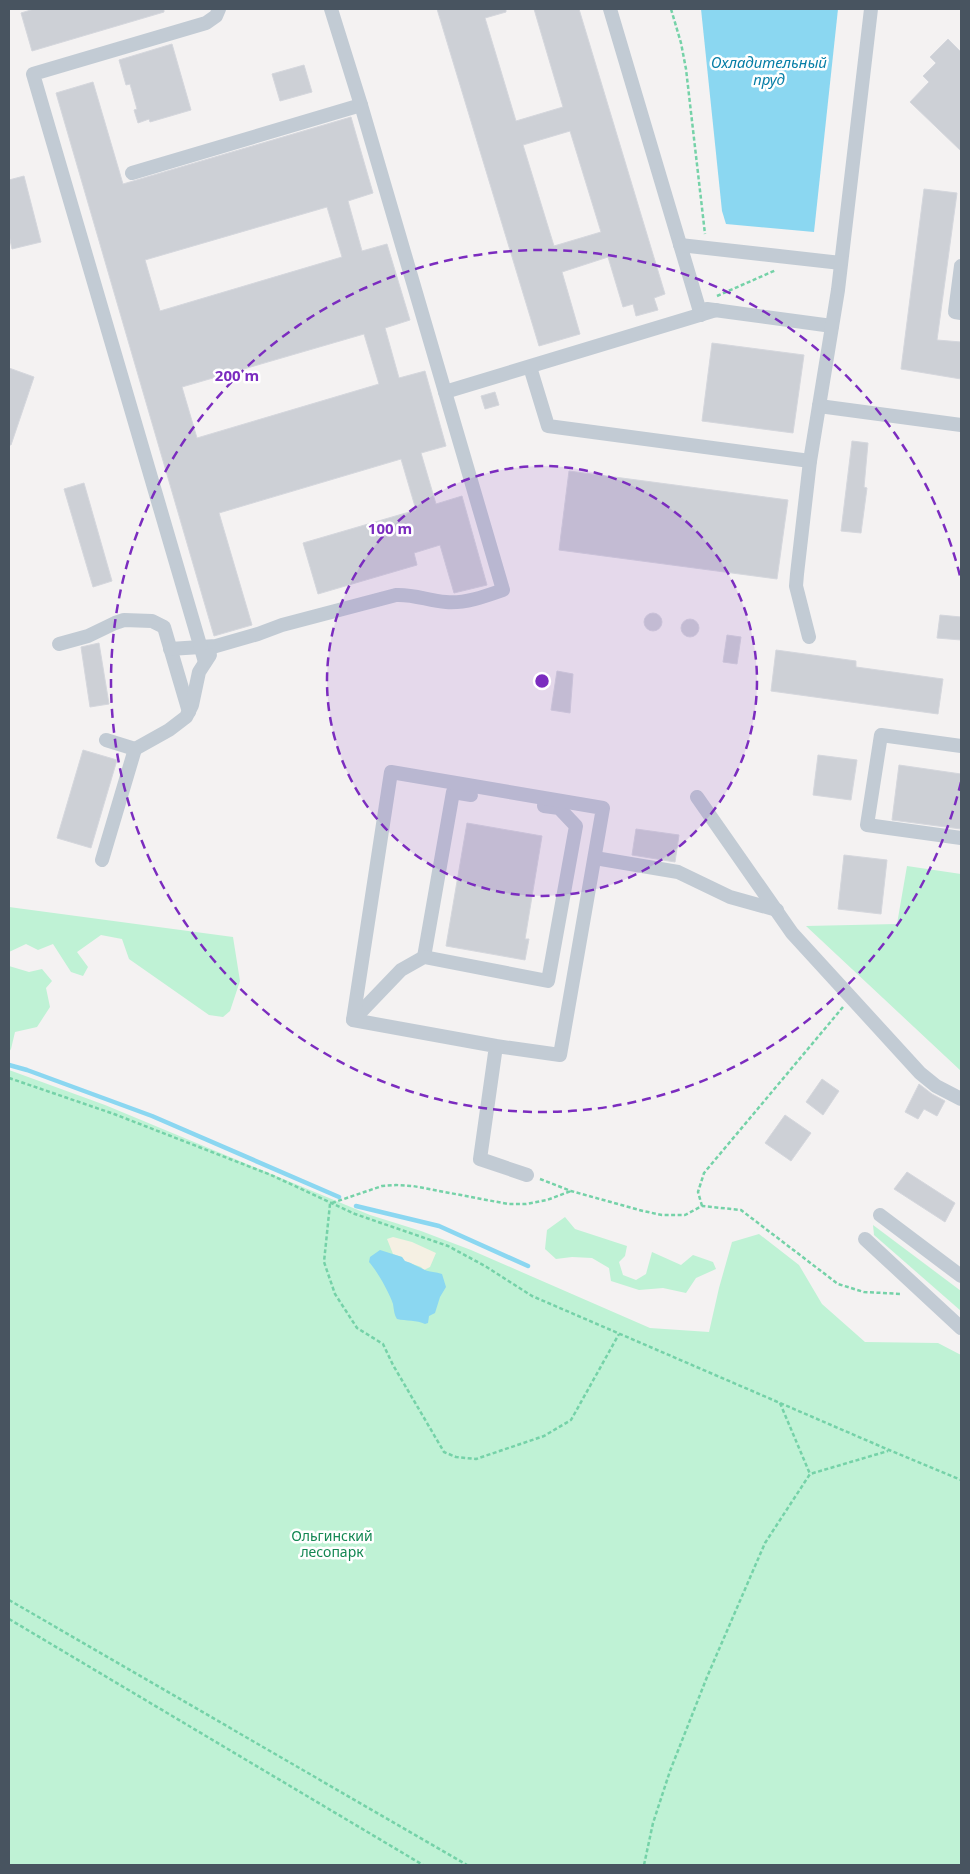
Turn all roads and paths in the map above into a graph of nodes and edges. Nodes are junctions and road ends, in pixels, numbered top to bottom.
1 (219, 9) edge
2 (331, 9) edge
3 (610, 9) edge
4 (671, 9) edge
5 (871, 9) edge
6 (362, 104) junction
7 (132, 173) dead end
8 (680, 245) junction
9 (706, 248) junction
10 (800, 259) junction
11 (841, 263) junction
12 (961, 266) edge
13 (700, 312) junction
14 (961, 313) edge
15 (832, 326) junction
16 (530, 367) junction
17 (445, 392) junction
18 (819, 406) junction
19 (961, 426) edge
20 (810, 461) junction
21 (808, 637) dead end
22 (59, 644) dead end
23 (216, 646) junction
24 (201, 647) junction
25 (170, 649) junction
26 (205, 662) junction
27 (190, 712) junction
28 (106, 740) dead end
29 (961, 746) edge
30 (135, 749) junction
31 (698, 797) dead end
32 (961, 838) edge
33 (595, 858) junction
34 (102, 860) dead end
35 (777, 910) junction
36 (424, 957) junction
37 (851, 998) junction
38 (353, 1020) junction
39 (496, 1046) junction
40 (9, 1078) edge
41 (961, 1099) edge
42 (533, 1177) joint
43 (571, 1190) junction
44 (330, 1204) junction
45 (702, 1206) junction
46 (880, 1215) dead end
47 (865, 1239) dead end
48 (961, 1276) edge
49 (926, 1294) junction
50 (961, 1328) edge
51 (619, 1334) junction
52 (779, 1401) junction
53 (889, 1450) junction
54 (810, 1474) junction
55 (961, 1480) edge
56 (9, 1600) edge
57 (9, 1619) edge
58 (423, 1865) edge
59 (467, 1865) edge
60 (644, 1865) edge

1 - 24 lane
2 - 6 lane
3 - 8 lane
4 - 9 path
5 - 11 lane
6 - 7 lane
6 - 17 lane
8 - 9 lane
8 - 13 lane
9 - 10 lane
10 - 11 lane
10 - 13 path
11 - 15 lane
12 - 14 lane
13 - 15 lane
13 - 16 lane
15 - 18 lane
16 - 17 lane
16 - 20 lane
17 - 23 lane
18 - 19 lane
18 - 20 lane
20 - 21 lane
22 - 25 lane
23 - 24 lane
23 - 26 lane
24 - 25 lane
24 - 26 lane
25 - 27 lane
26 - 27 lane
27 - 30 lane
28 - 30 lane
29 - 32 lane
30 - 34 lane
31 - 35 lane
33 - 35 lane
33 - 38 lane
33 - 39 lane
35 - 37 lane
36 - 36 lane
36 - 38 lane
37 - 41 lane
37 - 45 path
38 - 39 lane
39 - 42 lane
40 - 44 path
42 - 43 path
43 - 44 path
43 - 45 path
44 - 51 path
44 - 51 path
45 - 49 path
46 - 48 lane
47 - 49 lane
49 - 50 lane
51 - 52 path
52 - 53 path
52 - 54 path
53 - 54 path
53 - 55 path
54 - 60 path
56 - 59 path
57 - 58 path

